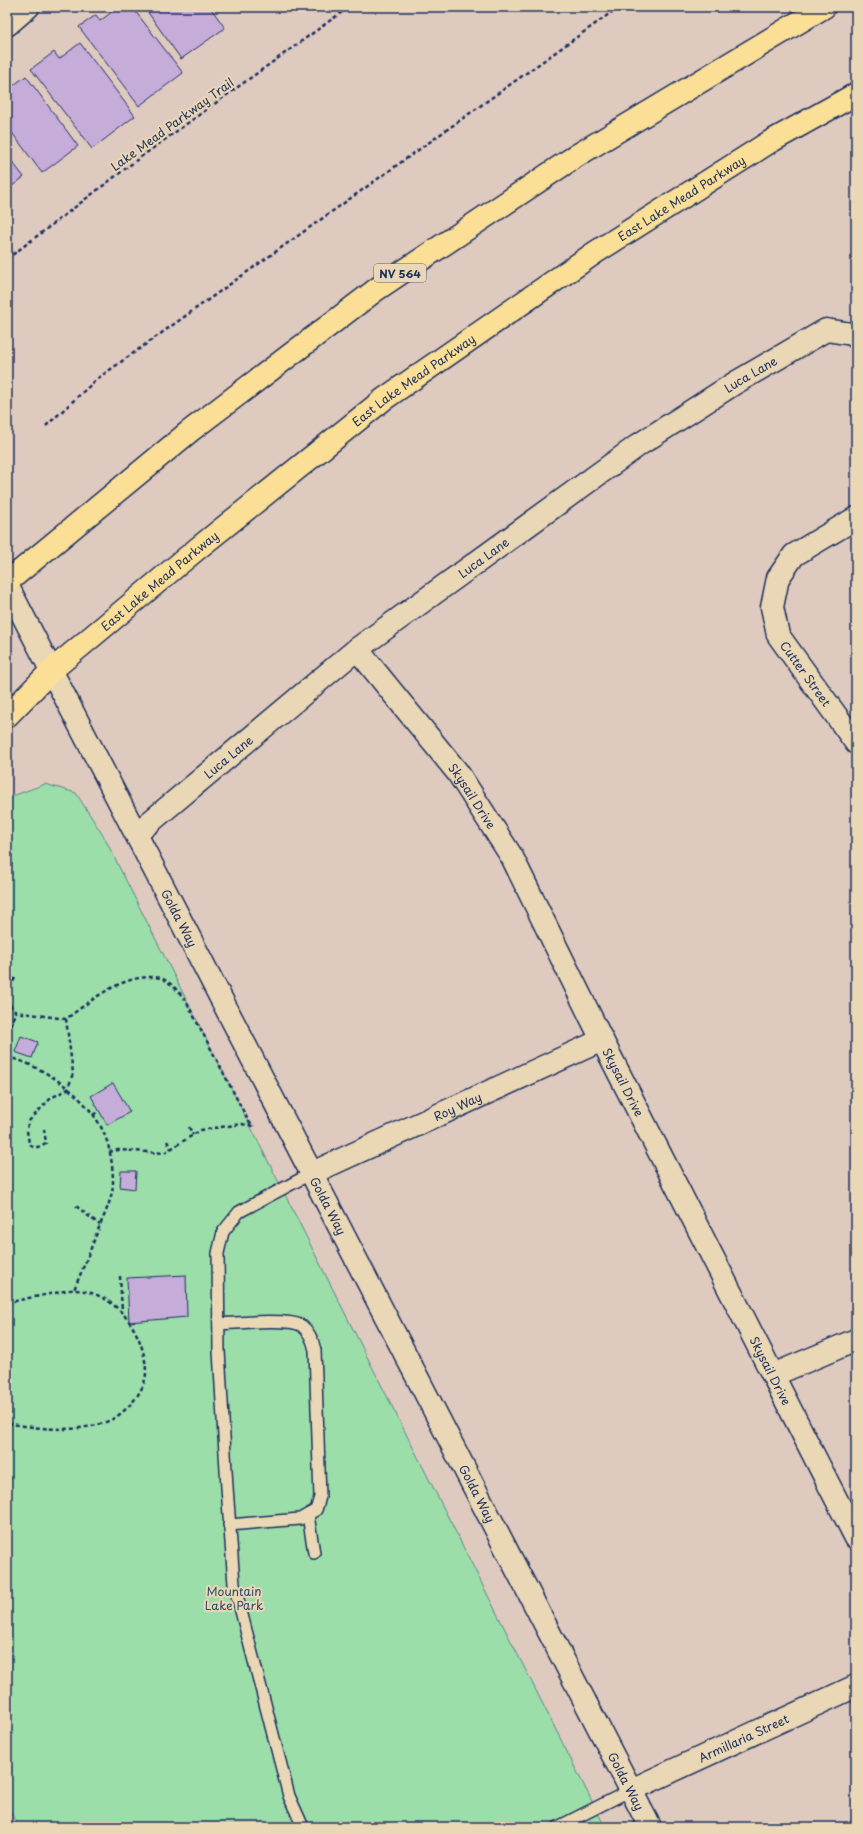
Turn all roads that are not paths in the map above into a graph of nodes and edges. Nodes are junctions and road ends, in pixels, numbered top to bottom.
1 (28, 7) edge
2 (824, 7) edge
3 (7, 25) edge
4 (856, 94) edge
5 (856, 337) edge
6 (856, 518) edge
7 (7, 584) edge
8 (357, 649) junction
9 (52, 670) junction
10 (7, 716) edge
11 (856, 743) edge
12 (137, 834) junction
13 (602, 1040) junction
14 (312, 1173) junction
15 (219, 1324) junction
16 (856, 1340) edge
17 (774, 1375) junction
18 (308, 1515) junction
19 (229, 1525) junction
20 (856, 1538) edge
21 (314, 1554) dead end
22 (856, 1686) edge
23 (631, 1790) junction
24 (303, 1827) edge
25 (558, 1827) edge
26 (650, 1827) edge

1 - 3 street
2 - 7 main road, NV 564
4 - 9 main road, East Lake Mead Parkway
5 - 8 street, Luca Lane
6 - 11 street, Cutter Street
7 - 9 street, Golda Way
8 - 12 street, Luca Lane
8 - 13 street, Skysail Drive
9 - 10 main road, East Lake Mead Parkway
9 - 12 street, Golda Way
12 - 14 street, Golda Way
13 - 14 street, Roy Way
13 - 17 street, Skysail Drive
14 - 15 lane
14 - 23 street, Golda Way
15 - 18 lane
15 - 19 lane
16 - 17 street
17 - 20 street, Skysail Drive
18 - 19 lane
18 - 21 lane
19 - 24 lane
22 - 23 street, Armillaria Street
23 - 25 lane
23 - 26 street, Golda Way

